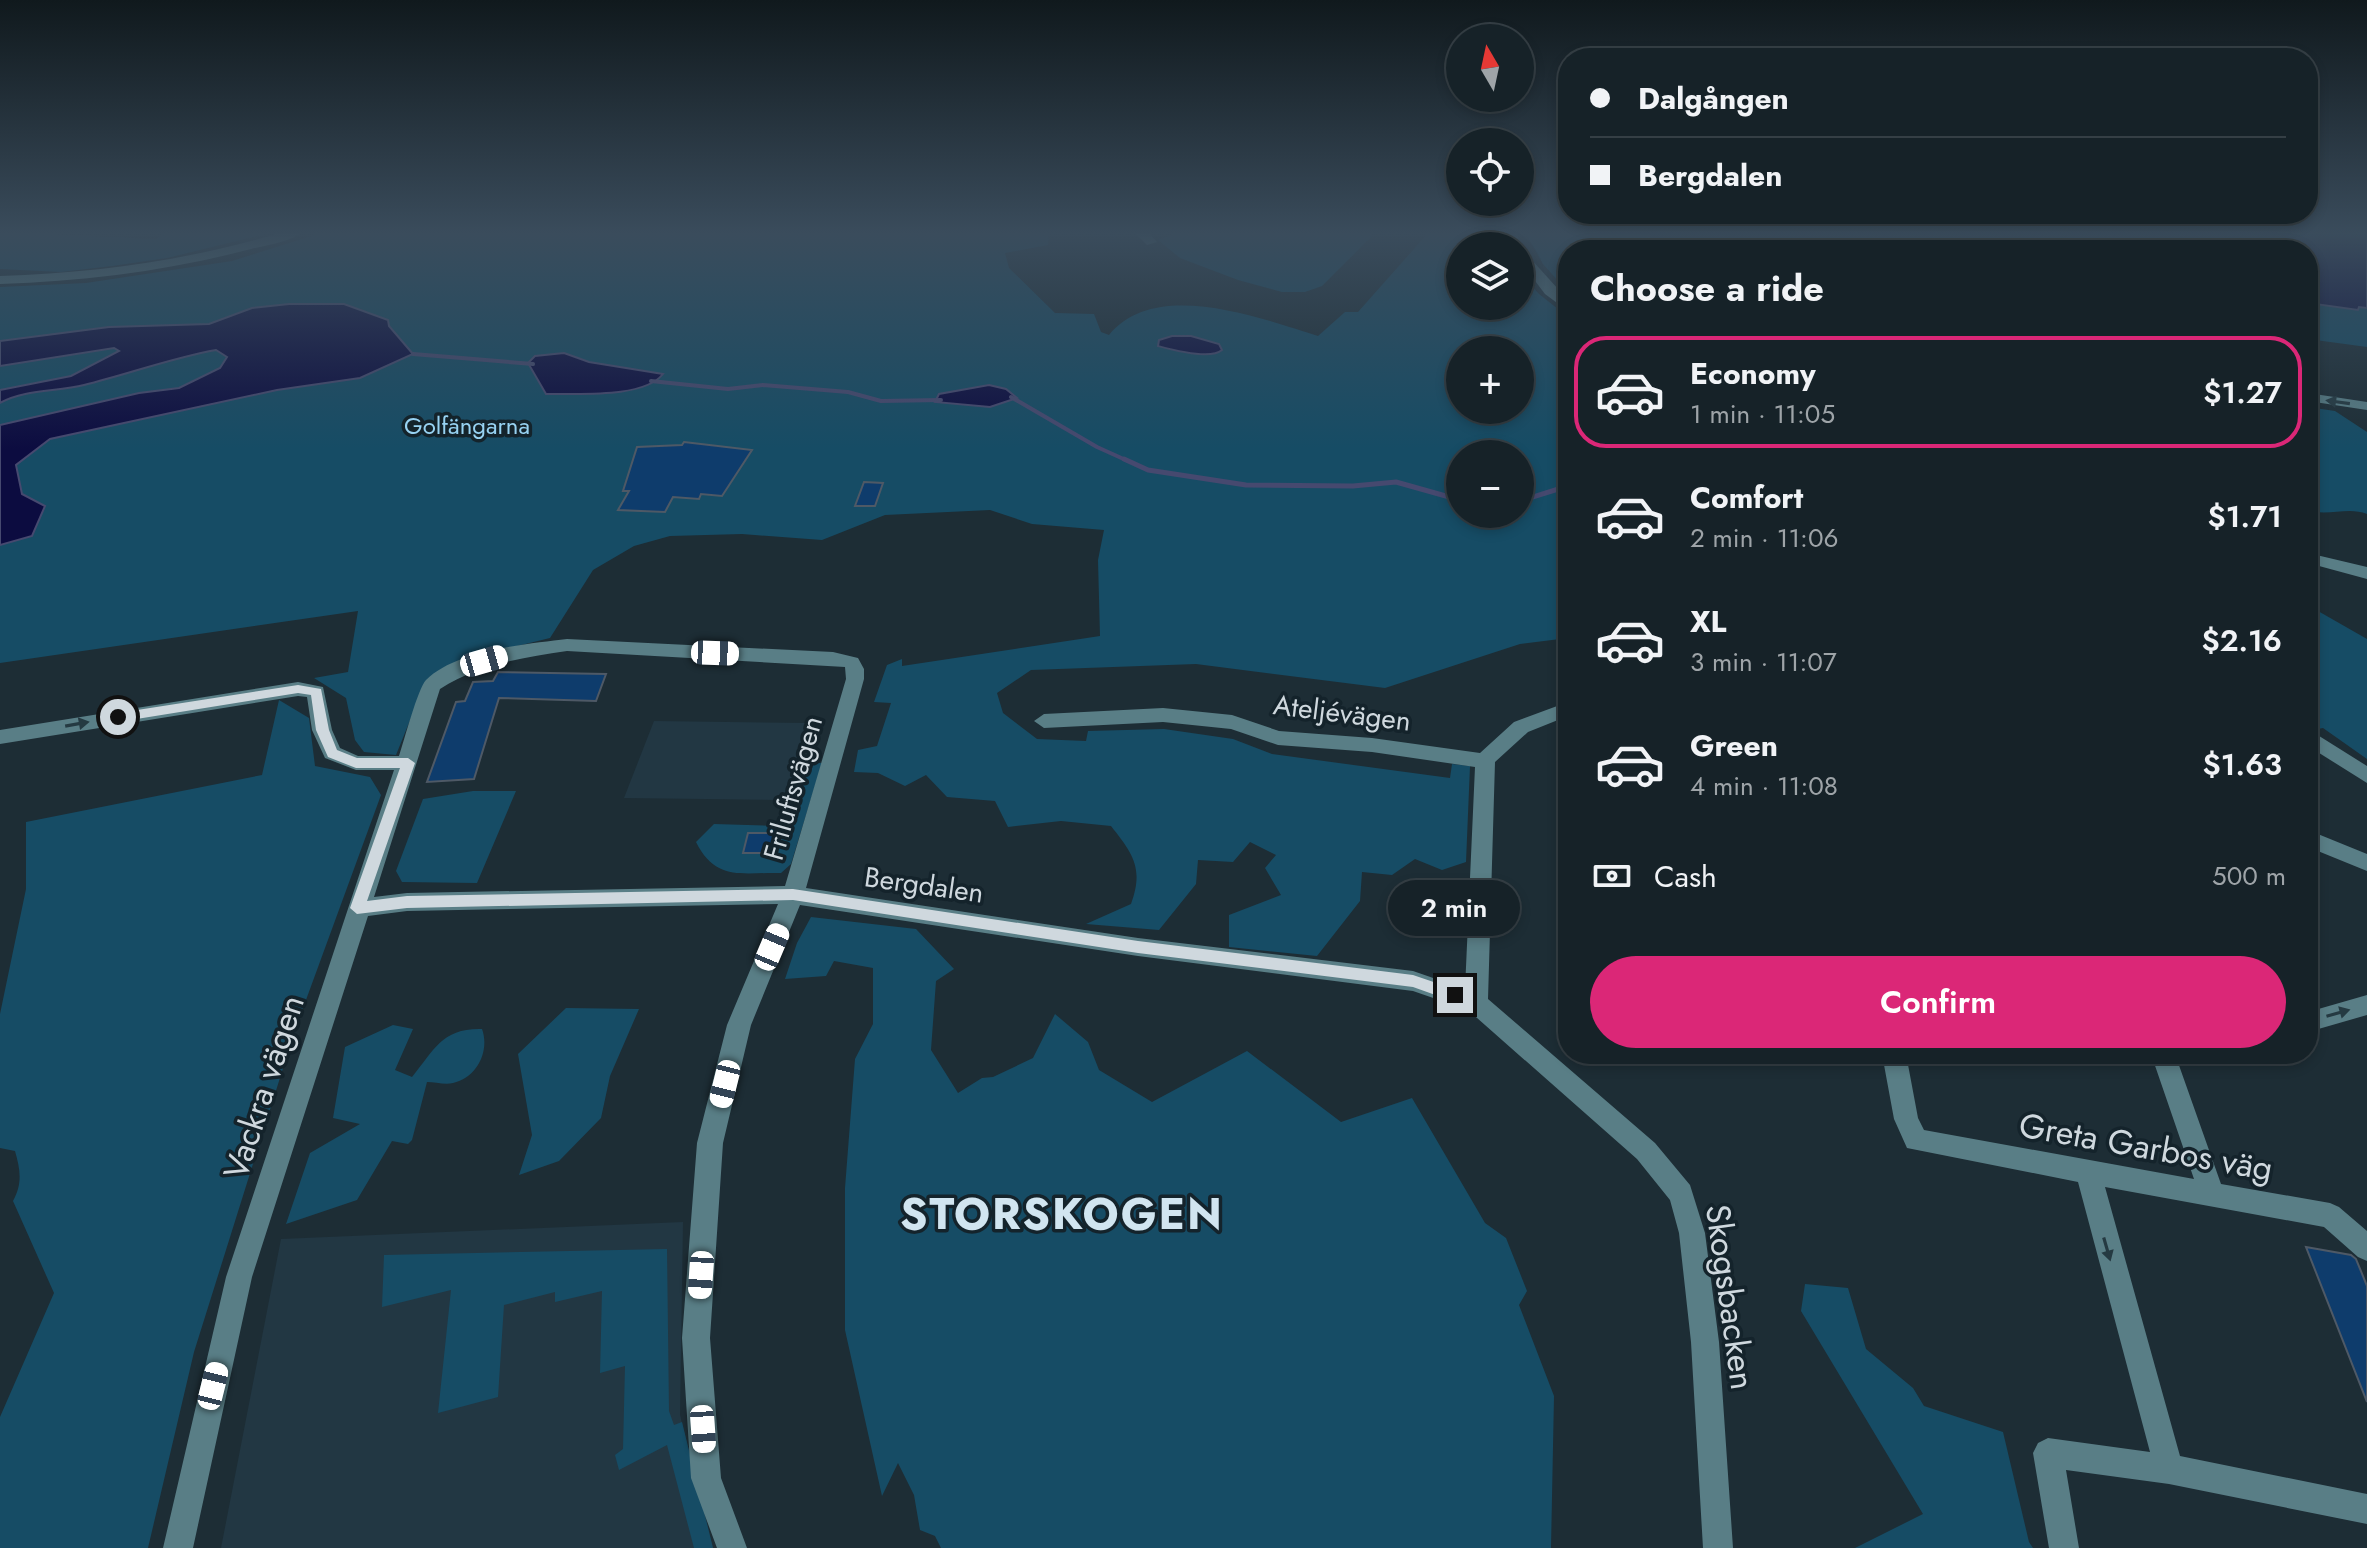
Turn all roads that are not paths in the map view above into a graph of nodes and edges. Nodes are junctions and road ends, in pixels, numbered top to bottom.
1 (2318, 399) edge
2 (2367, 406) edge
3 (2318, 561) edge
4 (2367, 573) edge
5 (459, 668) joint
6 (1558, 711) edge
7 (1044, 721) dead end
8 (0, 737) edge
9 (2318, 743) edge
10 (1485, 761) junction
11 (408, 763) junction
12 (2367, 776) edge
13 (2318, 842) edge
14 (2367, 863) edge
15 (793, 895) junction
16 (357, 908) junction
17 (1476, 1003) junction
18 (2367, 1005) edge
19 (2318, 1019) edge
20 (1896, 1064) edge
21 (2167, 1064) edge
22 (2088, 1173) junction
23 (2213, 1196) junction
24 (2367, 1248) edge
25 (2169, 1469) junction
26 (2367, 1509) edge
27 (178, 1548) edge
28 (732, 1548) edge
29 (1718, 1548) edge
30 (2064, 1548) edge

2 -> 1 street
3 - 4 street
5 - 11 street, Vackra vägen
5 - 15 street, Friluftsvägen
6 - 10 street
7 - 10 street, Ateljévägen
8 -> 11 street
9 - 12 street
10 - 17 street
11 - 16 street, Vackra vägen
13 - 14 street
15 - 16 street, Bergdalen
15 - 17 street, Bergdalen
15 - 28 street, Friluftsvägen
16 - 27 street, Vackra vägen
17 - 29 street, Skogsbacken
19 -> 18 street
20 - 22 street, Greta Garbos väg
21 - 23 street
22 - 23 street, Greta Garbos väg
22 -> 25 street
23 - 24 street, Greta Garbos väg
25 - 26 street
25 - 30 street

